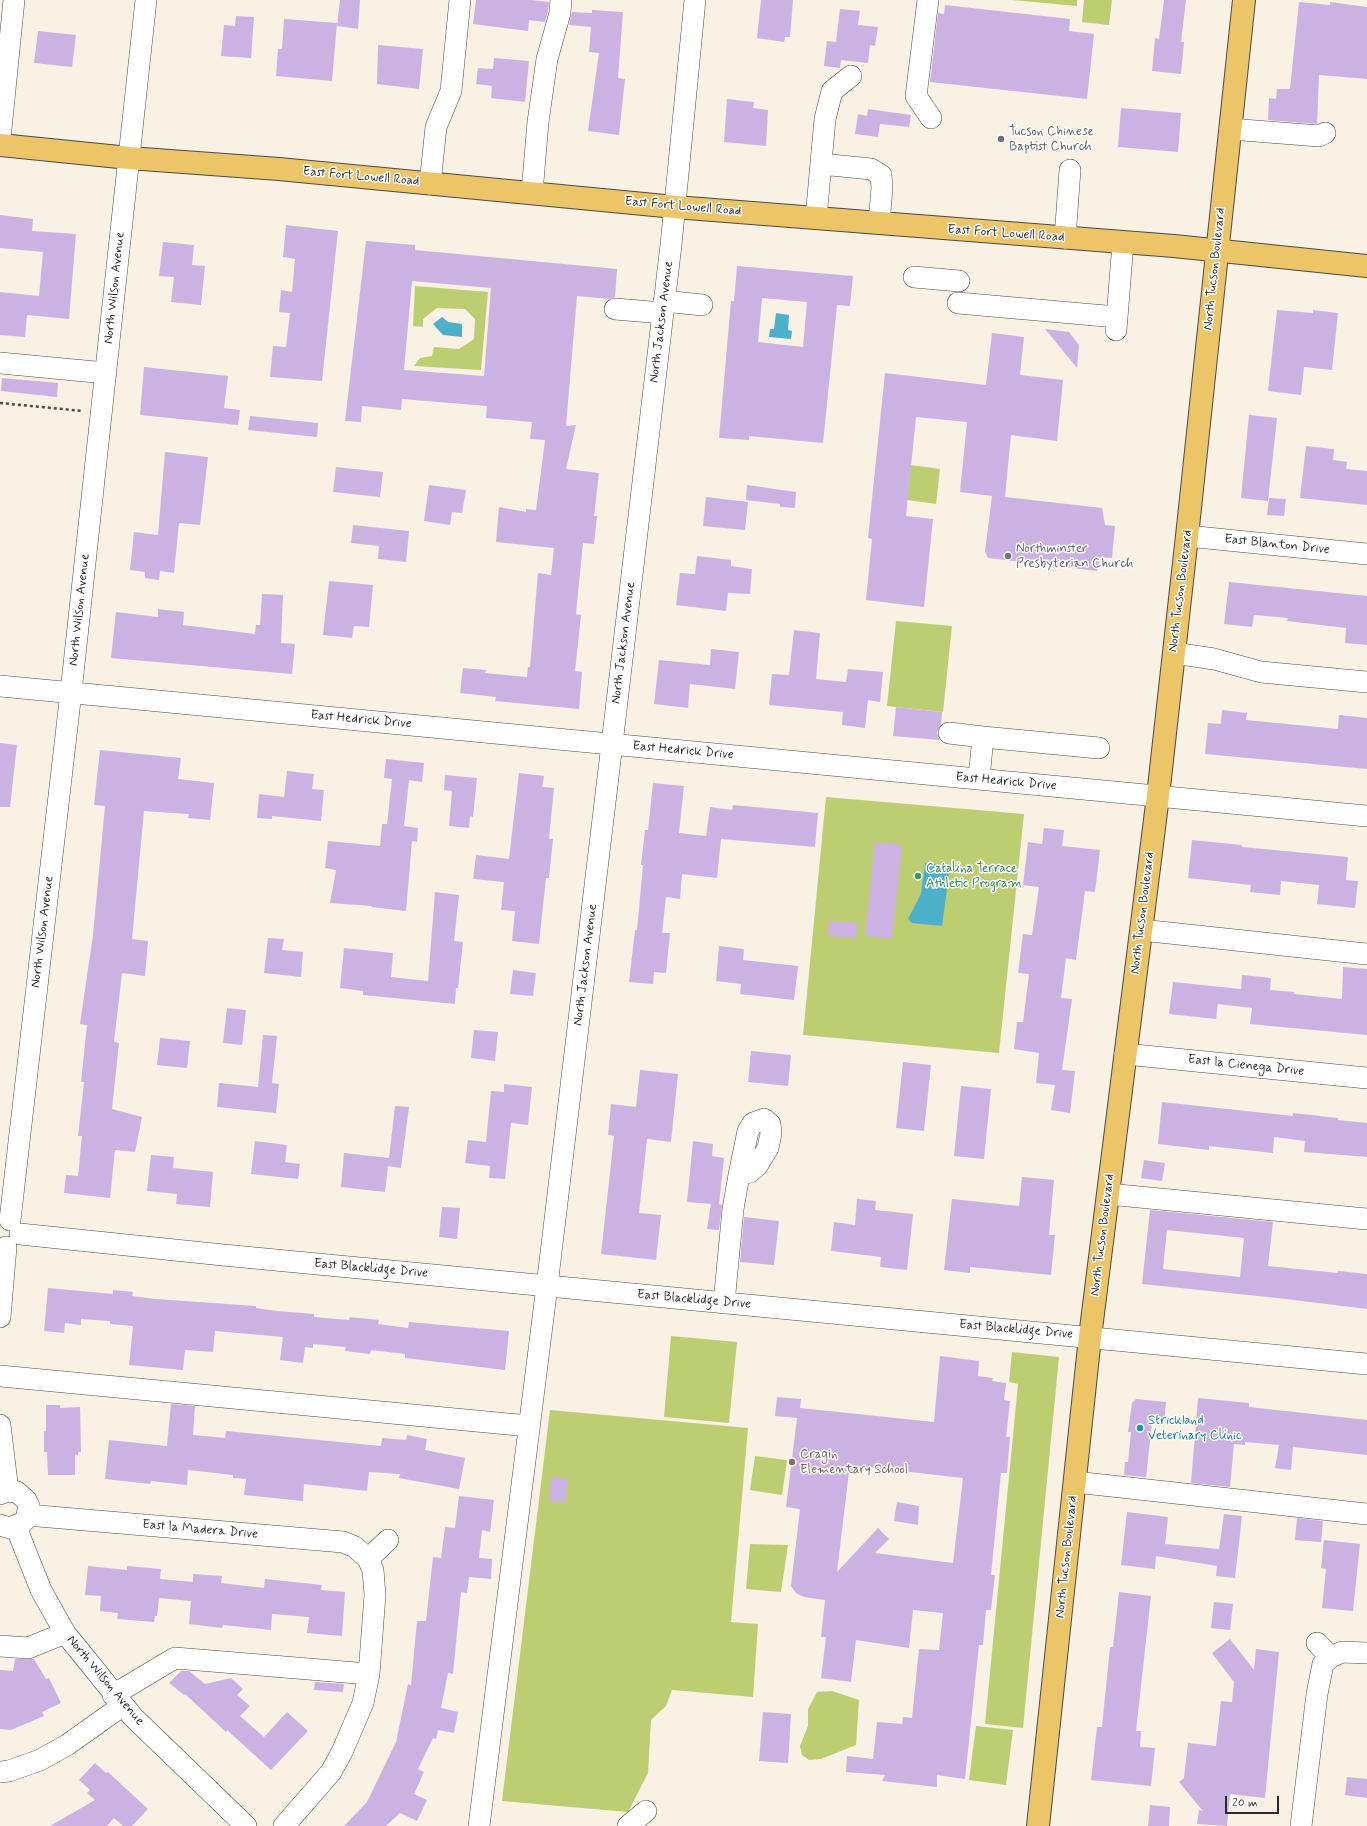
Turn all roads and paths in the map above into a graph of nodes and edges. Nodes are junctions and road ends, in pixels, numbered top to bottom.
1 (14, 0) edge
2 (146, 0) edge
3 (460, 0) edge
4 (561, 0) edge
5 (695, 0) edge
6 (928, 0) edge
7 (1244, 0) edge
8 (851, 76) dead end
9 (931, 118) dead end
10 (1230, 130) junction
11 (1325, 133) dead end
12 (0, 139) edge
13 (0, 145) edge
14 (129, 158) junction
15 (821, 164) junction
16 (1070, 170) dead end
17 (430, 184) junction
18 (532, 193) junction
19 (675, 208) junction
20 (816, 218) junction
21 (879, 224) junction
22 (1065, 238) junction
23 (1123, 243) junction
24 (1216, 251) junction
25 (1367, 266) edge
26 (914, 277) dead end
27 (959, 281) dead end
28 (958, 303) dead end
29 (702, 305) dead end
30 (664, 307) junction
31 (615, 309) dead end
32 (0, 363) edge
33 (106, 373) junction
34 (0, 403) edge
35 (102, 412) junction
36 (1188, 536) junction
37 (1367, 554) edge
38 (1174, 653) junction
39 (1367, 682) edge
40 (0, 686) edge
41 (71, 692) junction
42 (948, 733) dead end
43 (983, 737) junction
44 (612, 744) junction
45 (1099, 748) dead end
46 (979, 779) junction
47 (1158, 796) junction
48 (1367, 816) edge
49 (1141, 930) junction
50 (1367, 954) edge
51 (1125, 1054) junction
52 (1367, 1078) edge
53 (739, 1175) dead end
54 (1108, 1194) junction
55 (1367, 1219) edge
56 (7, 1234) edge
57 (547, 1286) junction
58 (724, 1303) junction
59 (0, 1317) edge
60 (1090, 1337) junction
61 (1367, 1364) edge
62 (0, 1376) edge
63 (0, 1425) edge
64 (529, 1426) junction
65 (1075, 1482) junction
66 (4, 1492) edge
67 (1367, 1514) edge
68 (15, 1522) edge
69 (388, 1540) dead end
70 (368, 1558) junction
71 (65, 1633) junction
72 (0, 1646) edge
73 (1367, 1653) edge
74 (369, 1674) junction
75 (118, 1701) junction
76 (0, 1772) edge
77 (646, 1811) dead end
78 (237, 1824) edge
79 (284, 1826) edge
80 (479, 1826) edge
81 (628, 1826) edge
82 (1038, 1826) edge
83 (1301, 1826) edge

1 - 12 street
2 - 14 street, North Wilson Avenue
3 - 17 street
4 - 18 street
5 - 19 street, North Jackson Avenue
6 - 9 street
7 - 10 main road, North Tucson Boulevard
8 - 15 street
10 - 11 street
10 - 24 main road, North Tucson Boulevard
13 - 14 main road, East Fort Lowell Road
14 - 17 main road, East Fort Lowell Road
14 - 33 street, North Wilson Avenue
15 - 20 street
15 - 21 street
16 - 22 street
17 - 18 main road, East Fort Lowell Road
18 - 19 main road, East Fort Lowell Road
19 - 20 main road, East Fort Lowell Road
19 - 30 street, North Jackson Avenue
20 - 21 main road, East Fort Lowell Road
21 - 22 main road, East Fort Lowell Road
22 - 23 main road, East Fort Lowell Road
23 - 24 main road, East Fort Lowell Road
23 - 28 street
24 - 25 main road, East Fort Lowell Road
24 - 36 main road, North Tucson Boulevard
26 - 27 street
29 - 30 street
30 - 31 street
30 - 44 street, North Jackson Avenue
32 - 33 street
33 - 35 street, North Wilson Avenue
34 - 35 path
35 - 41 street, North Wilson Avenue
36 - 37 street, East Blanton Drive
36 - 38 main road, North Tucson Boulevard
38 - 39 street
38 - 47 main road, North Tucson Boulevard
40 - 41 street, East Hedrick Drive
41 - 44 street, East Hedrick Drive
41 - 56 street, North Wilson Avenue
42 - 43 street
43 - 45 street
43 - 46 street
44 - 46 street, East Hedrick Drive
44 - 57 street, North Jackson Avenue
46 - 47 street, East Hedrick Drive
47 - 48 street, East Hedrick Drive
47 - 49 main road, North Tucson Boulevard
49 - 50 street
49 - 51 main road, North Tucson Boulevard
51 - 52 street, East la Cienega Drive
51 - 54 main road, North Tucson Boulevard
53 - 58 street
54 - 55 street
54 - 60 main road, North Tucson Boulevard
56 - 57 street, East Blacklidge Drive
56 - 59 street, North Wilson Avenue
57 - 58 street, East Blacklidge Drive
57 - 64 street, North Jackson Avenue
58 - 60 street, East Blacklidge Drive
60 - 61 street, East Blacklidge Drive
60 - 65 main road, North Tucson Boulevard
62 - 64 street
63 - 66 street
64 - 80 street, North Jackson Avenue
65 - 67 street
65 - 82 main road, North Tucson Boulevard
66 - 68 street, North Wilson Avenue
68 - 70 street, East la Madera Drive
68 - 71 street, North Wilson Avenue
69 - 70 street
70 - 74 street
71 - 72 street
71 - 75 street, North Wilson Avenue
73 - 83 street
74 - 75 street
74 - 79 street
75 - 76 street
75 - 78 street, North Wilson Avenue
77 - 81 street

